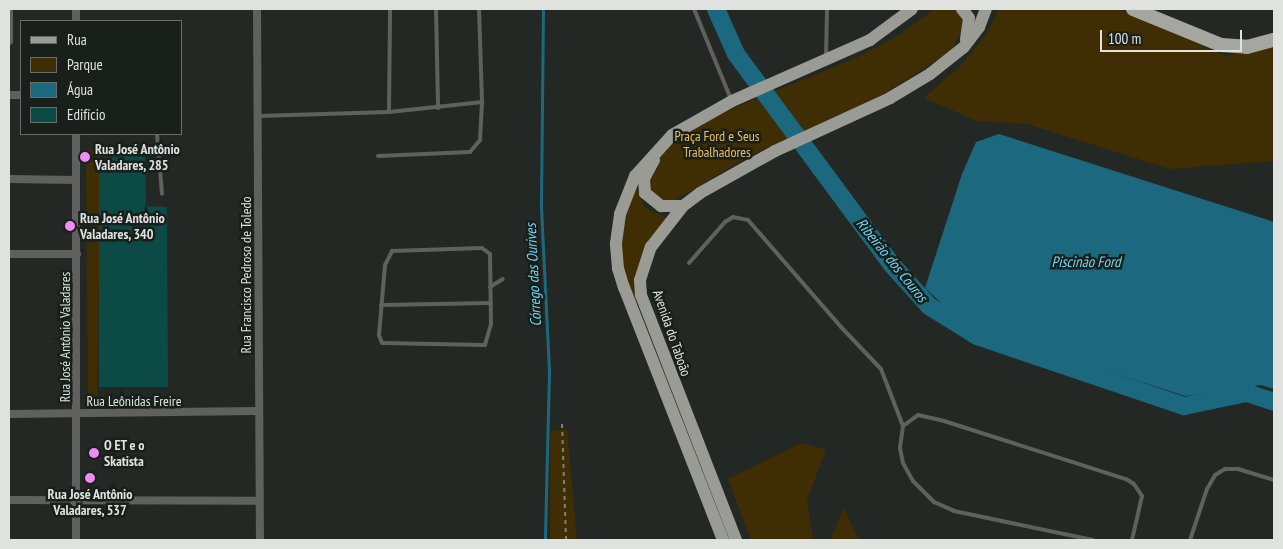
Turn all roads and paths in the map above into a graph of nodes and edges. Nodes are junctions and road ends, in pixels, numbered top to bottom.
1 (9, 9) edge
2 (257, 9) edge
3 (390, 9) edge
4 (436, 9) edge
5 (479, 9) edge
6 (694, 9) edge
7 (827, 9) edge
8 (912, 9) edge
9 (962, 9) edge
10 (986, 9) edge
11 (1133, 9) edge
12 (1274, 40) edge
13 (9, 42) edge
14 (964, 47) junction
15 (826, 60) junction
16 (736, 99) junction
17 (482, 102) junction
18 (438, 108) junction
19 (389, 112) junction
20 (258, 116) junction
21 (76, 135) edge
22 (157, 135) edge
23 (378, 156) dead end
24 (9, 179) edge
25 (76, 180) junction
26 (637, 187) junction
27 (162, 194) dead end
28 (683, 206) junction
29 (9, 254) edge
30 (77, 254) junction
31 (688, 263) dead end
32 (503, 279) dead end
33 (490, 287) junction
34 (381, 304) junction
35 (491, 304) junction
36 (259, 411) junction
37 (9, 414) edge
38 (78, 414) junction
39 (562, 424) dead end
40 (903, 426) junction
41 (1274, 480) edge
42 (9, 500) edge
43 (76, 501) junction
44 (259, 501) junction
45 (76, 540) edge
46 (260, 540) edge
47 (566, 540) edge
48 (723, 540) edge
49 (736, 540) edge
50 (1093, 540) edge
51 (1132, 540) edge
52 (1190, 540) edge

1 - 13 street
2 - 20 street, Rua Francisco Pedroso de Toledo
3 - 19 lane
4 - 18 lane
5 - 17 lane
6 - 16 lane
7 - 15 lane
8 - 15 main road
9 - 14 main road
10 - 14 main road, Avenida do Taboão
11 - 12 highway
14 - 28 main road, Avenida do Taboão
15 - 16 main road
16 - 26 main road, Avenida do Taboão
17 - 18 lane
17 - 23 lane
18 - 19 lane
19 - 20 lane
20 - 36 street, Rua Francisco Pedroso de Toledo
21 - 25 street, Rua José Antônio Valadares
22 - 27 lane
24 - 25 street
25 - 30 street, Rua José Antônio Valadares
26 - 28 main road
26 - 48 main road, Avenida do Taboão
28 - 49 main road, Avenida do Taboão
29 - 30 street
30 - 38 street, Rua José Antônio Valadares
31 - 40 lane
32 - 33 lane
33 - 34 lane
33 - 35 lane
34 - 35 lane
34 - 35 lane
36 - 38 street, Rua Leônidas Freire
36 - 44 street, Rua Francisco Pedroso de Toledo
37 - 38 street, Rua Leônidas Freire
38 - 43 street, Rua José Antônio Valadares
39 - 47 path
40 - 50 lane
40 - 51 lane
41 - 52 lane
42 - 43 street
43 - 44 street
43 - 45 street, Rua José Antônio Valadares
44 - 46 street, Rua Francisco Pedroso de Toledo

